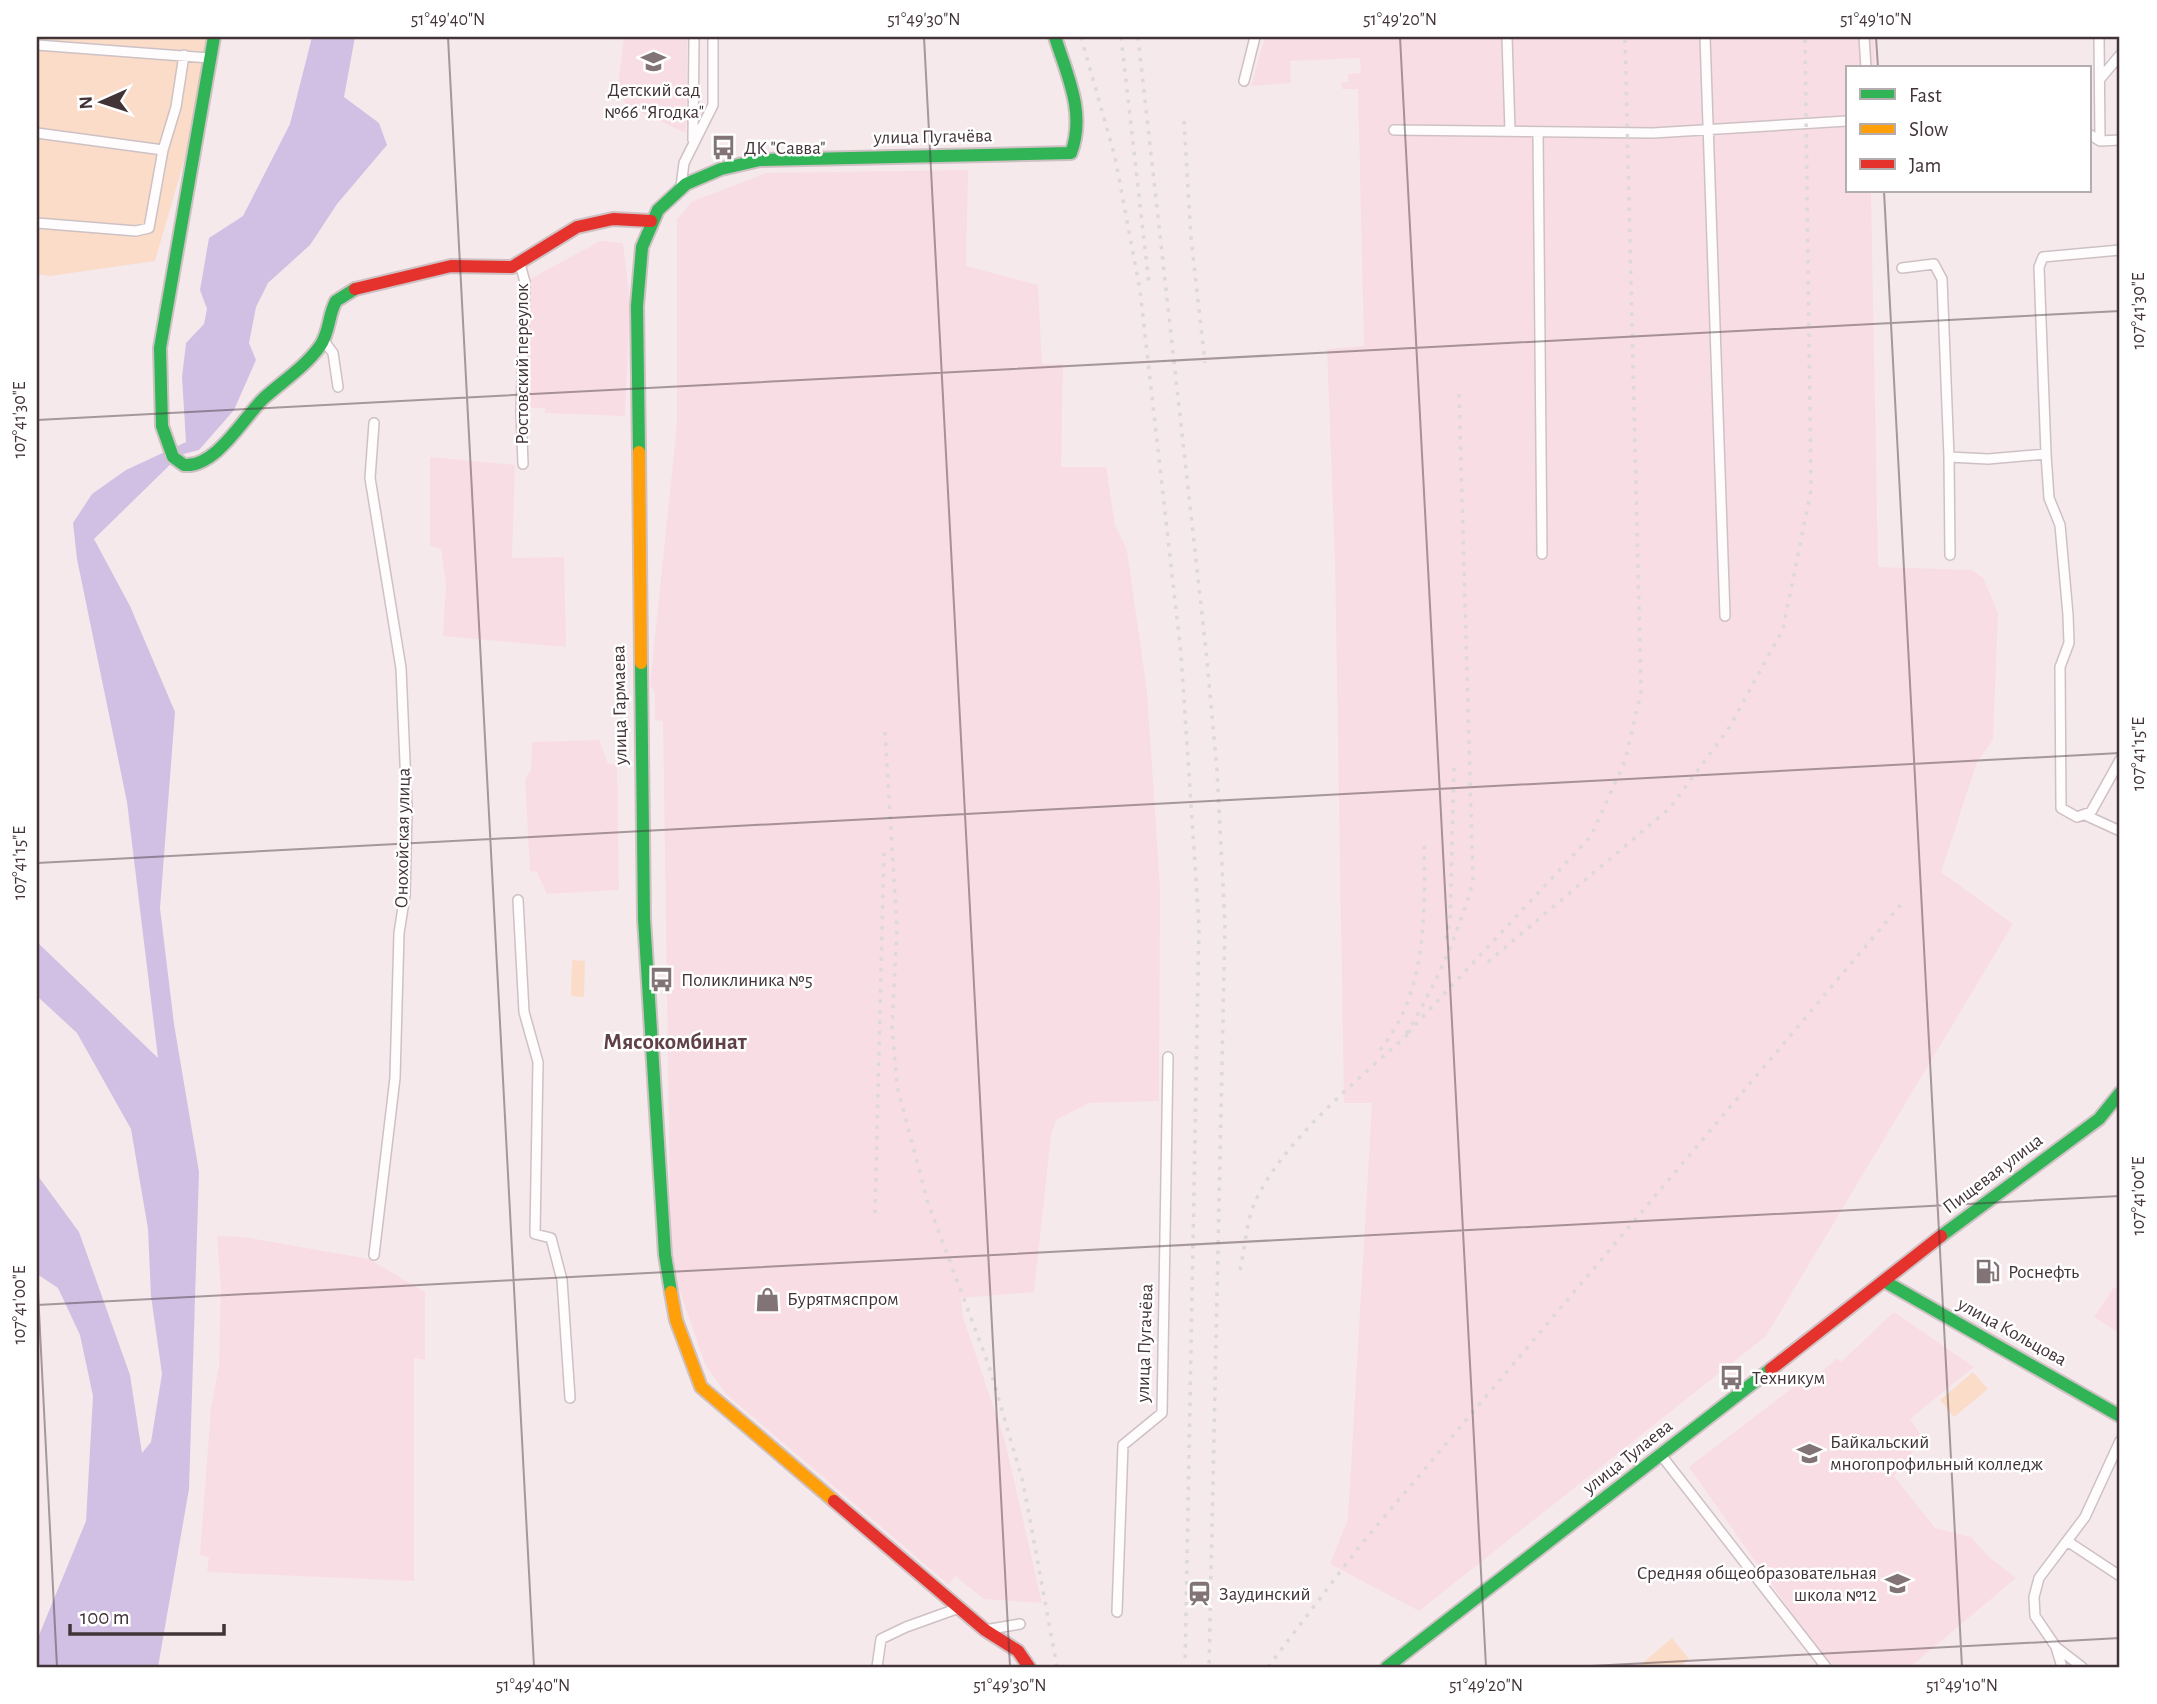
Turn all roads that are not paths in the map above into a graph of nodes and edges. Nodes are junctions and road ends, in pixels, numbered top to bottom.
1 (214, 37) edge
2 (694, 37) edge
3 (713, 37) edge
4 (1055, 37) edge
5 (1255, 37) edge
6 (1507, 37) edge
7 (1705, 37) edge
8 (1864, 37) edge
9 (2099, 37) edge
10 (37, 45) edge
11 (184, 55) junction
12 (2120, 55) edge
13 (209, 58) junction
14 (1866, 66) edge
15 (2100, 79) junction
16 (1244, 81) dead end
17 (1846, 121) edge
18 (1394, 130) dead end
19 (1706, 130) junction
20 (1510, 131) junction
21 (1538, 132) junction
22 (37, 133) edge
23 (2090, 135) edge
24 (2120, 140) edge
25 (2100, 141) junction
26 (693, 144) junction
27 (163, 150) junction
28 (681, 186) junction
29 (651, 221) junction
30 (37, 223) edge
31 (2120, 250) edge
32 (520, 264) junction
33 (1902, 268) dead end
34 (324, 341) junction
35 (338, 387) dead end
36 (374, 423) dead end
37 (2046, 454) junction
38 (1949, 457) junction
39 (523, 464) dead end
40 (1542, 554) dead end
41 (1950, 555) dead end
42 (1726, 616) dead end
43 (2120, 760) edge
44 (2084, 815) junction
45 (2120, 831) edge
46 (518, 900) dead end
47 (1168, 1057) dead end
48 (2120, 1093) edge
49 (374, 1255) dead end
50 (1884, 1281) junction
51 (570, 1398) dead end
52 (2120, 1416) edge
53 (2120, 1441) edge
54 (1661, 1455) junction
55 (2067, 1541) junction
56 (2120, 1576) edge
57 (958, 1608) junction
58 (1117, 1612) dead end
59 (1020, 1624) dead end
60 (985, 1630) junction
61 (2056, 1647) junction
62 (1395, 1666) edge
63 (877, 1667) edge
64 (1029, 1667) edge
65 (1826, 1667) edge
66 (2062, 1667) edge
67 (2082, 1667) edge

1 - 13 street
2 - 26 street
3 - 26 street, улица Гармаева
4 - 28 street, улица Пугачёва
5 - 16 street
6 - 20 street
7 - 19 street
8 - 14 street
9 - 15 street
10 - 11 street
11 - 13 street
11 - 27 street
12 - 15 street
13 - 34 street
15 - 25 street
17 - 19 street
18 - 20 street
19 - 21 street
19 - 42 street
20 - 21 street
21 - 40 street
22 - 27 street
23 - 25 street
24 - 25 street
26 - 28 street, улица Гармаева
27 - 30 street
28 - 29 street, улица Гармаева
29 - 32 street
29 - 57 street, улица Гармаева
31 - 37 street
32 - 34 street
32 - 39 street, Ростовский переулок
33 - 38 street
34 - 35 street
36 - 49 street, Онохойская улица
37 - 38 street
37 - 44 street
38 - 41 street
43 - 44 street
44 - 45 street
46 - 51 street
47 - 58 street, улица Пугачёва
48 - 50 street, Пищевая улица
50 - 52 street, улица Кольцова
50 - 54 street, улица Тулаева
53 - 55 street
54 - 62 street, улица Тулаева
54 - 65 street
55 - 56 street
55 - 61 street
57 - 60 street
57 - 63 street
59 - 60 street
60 - 64 street
61 - 66 street
61 - 67 street

